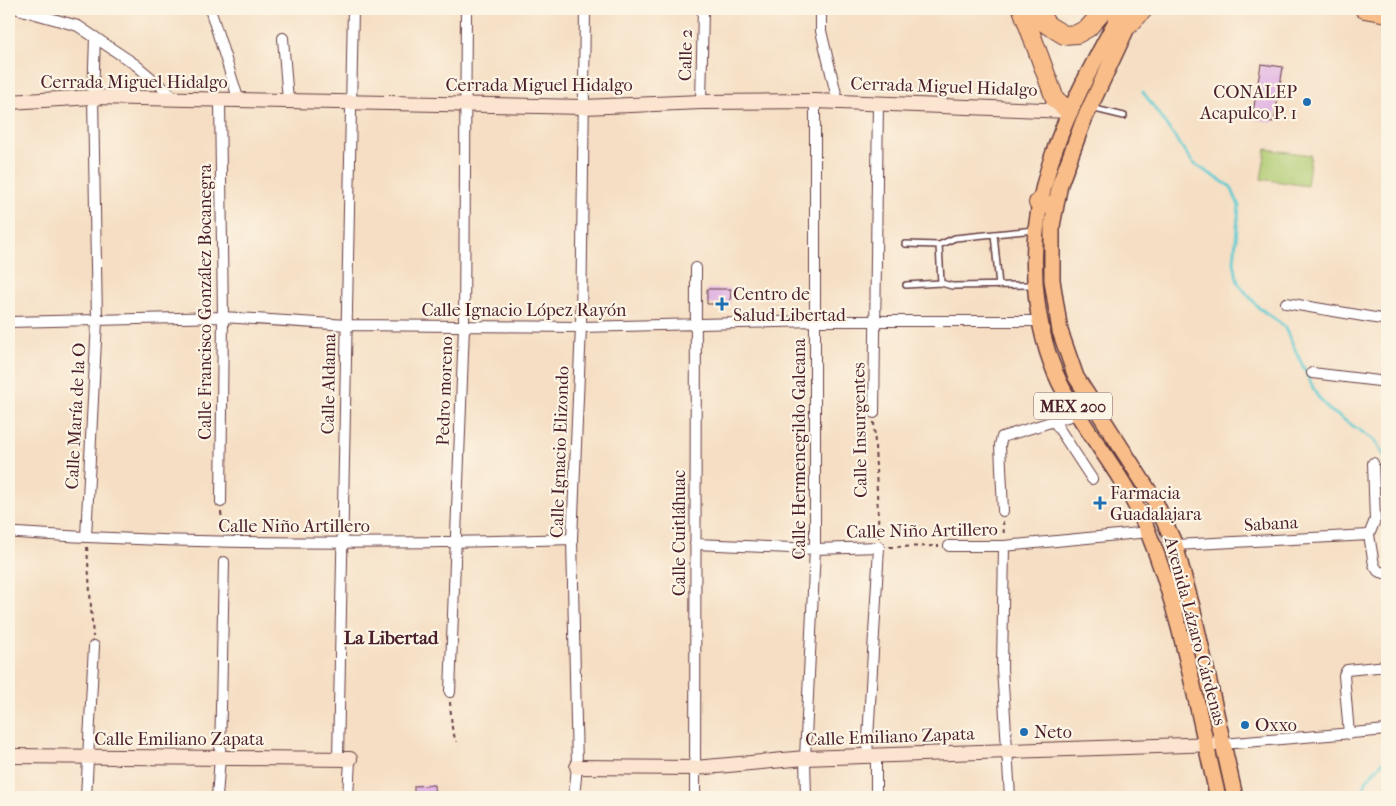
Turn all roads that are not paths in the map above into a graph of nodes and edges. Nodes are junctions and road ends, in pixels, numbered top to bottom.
1 (18, 9) edge
2 (210, 9) edge
3 (353, 9) edge
4 (466, 9) edge
5 (585, 9) edge
6 (703, 9) edge
7 (821, 9) edge
8 (1022, 9) edge
9 (1039, 9) edge
10 (1105, 9) edge
11 (1120, 9) edge
12 (1144, 9) edge
13 (1364, 9) edge
14 (1387, 14) edge
15 (1132, 17) edge
16 (95, 37) junction
17 (283, 38) dead end
18 (93, 97) junction
19 (176, 99) junction
20 (239, 101) junction
21 (288, 101) junction
22 (815, 101) junction
23 (9, 102) edge
24 (220, 102) junction
25 (350, 102) junction
26 (701, 102) junction
27 (838, 102) junction
28 (878, 103) junction
29 (466, 104) junction
30 (584, 107) junction
31 (1090, 108) junction
32 (1068, 111) junction
33 (1124, 116) dead end
34 (1046, 205) junction
35 (1034, 230) junction
36 (994, 234) junction
37 (905, 244) dead end
38 (939, 245) junction
39 (696, 268) dead end
40 (941, 283) junction
41 (906, 285) dead end
42 (1034, 285) junction
43 (999, 286) junction
44 (1286, 303) dead end
45 (223, 317) junction
46 (1387, 320) edge
47 (97, 321) junction
48 (816, 321) junction
49 (1039, 321) junction
50 (9, 322) edge
51 (874, 322) junction
52 (695, 324) junction
53 (347, 325) junction
54 (464, 327) junction
55 (581, 327) junction
56 (1312, 373) dead end
57 (1387, 382) edge
58 (874, 412) road end
59 (1077, 414) junction
60 (1054, 421) junction
61 (1373, 463) dead end
62 (1092, 479) dead end
63 (220, 502) dead end
64 (1003, 511) road end
65 (1149, 532) junction
66 (16, 533) dead end
67 (1369, 535) junction
68 (86, 537) junction
69 (572, 539) junction
70 (457, 542) junction
71 (342, 543) junction
72 (695, 544) junction
73 (1175, 545) junction
74 (949, 546) road end
75 (1004, 546) junction
76 (815, 549) junction
77 (224, 562) dead end
78 (1387, 574) edge
79 (94, 646) road end
80 (1387, 666) edge
81 (450, 692) road end
82 (1387, 730) edge
83 (1349, 734) junction
84 (1205, 744) junction
85 (1223, 744) junction
86 (1007, 752) junction
87 (9, 756) edge
88 (220, 756) junction
89 (871, 756) junction
90 (90, 758) junction
91 (805, 758) junction
92 (344, 759) junction
93 (577, 767) junction
94 (695, 768) junction
95 (86, 797) edge
96 (217, 797) edge
97 (348, 797) edge
98 (574, 797) edge
99 (695, 797) edge
100 (806, 797) edge
101 (876, 797) edge
102 (1010, 797) edge
103 (1218, 797) edge
104 (1235, 797) edge

1 - 16 street
2 - 20 street
3 - 25 street, Calle Aldama
4 - 29 street, Pedro moreno
5 - 30 street, Calle Ignacio Elizondo
6 - 26 street, Calle 2
7 - 27 street
8 - 32 highway
9 - 10 highway
11 - 32 main road, Avenida Lázaro Cárdenas / MEX 200
12 - 15 highway
13 - 14 highway
15 - 31 main road, Avenida Lázaro Cárdenas / MEX 200
16 - 18 street, Calle María de la O
16 - 19 street
17 - 21 street
18 - 19 street, Cerrada Miguel Hidalgo
18 - 23 street, Cerrada Miguel Hidalgo
18 - 47 street, Calle María de la O
19 - 24 street, Cerrada Miguel Hidalgo
20 - 21 street, Cerrada Miguel Hidalgo
20 - 24 street, Cerrada Miguel Hidalgo
21 - 25 street, Cerrada Miguel Hidalgo
22 - 26 street, Cerrada Miguel Hidalgo
22 - 27 street, Cerrada Miguel Hidalgo
22 - 48 street, Calle Hermenegildo Galeana
24 - 45 street, Calle Francisco González Bocanegra
25 - 29 street, Cerrada Miguel Hidalgo
25 - 53 street, Calle Aldama
26 - 30 street, Cerrada Miguel Hidalgo
27 - 28 street, Cerrada Miguel Hidalgo
28 - 32 street, Cerrada Miguel Hidalgo
28 - 51 street, Calle Insurgentes
29 - 30 street, Cerrada Miguel Hidalgo
29 - 54 street, Pedro moreno
30 - 55 street, Calle Ignacio Elizondo
31 - 33 lane
31 - 34 main road, Avenida Lázaro Cárdenas / MEX 200
32 - 34 main road, Avenida Lázaro Cárdenas / MEX 200
34 - 35 main road, Avenida Lázaro Cárdenas / MEX 200
34 - 73 main road, Avenida Lázaro Cárdenas / MEX 200
35 - 36 lane
35 - 42 main road, Avenida Lázaro Cárdenas / MEX 200
36 - 38 lane
36 - 43 lane
37 - 38 lane
38 - 40 lane
39 - 52 street, Calle Cuitláhuac
40 - 41 lane
40 - 43 lane
42 - 43 lane
42 - 49 main road, Avenida Lázaro Cárdenas / MEX 200
44 - 46 street
45 - 47 street, Calle Ignacio López Rayón
45 - 53 street, Calle Ignacio López Rayón
45 - 63 street, Calle Francisco González Bocanegra
47 - 50 street, Calle Ignacio López Rayón
47 - 68 street, Calle María de la O
48 - 51 street, Calle Ignacio López Rayón
48 - 52 street, Calle Ignacio López Rayón
48 - 76 street, Calle Hermenegildo Galeana
49 - 51 street, Calle Ignacio López Rayón
49 - 59 main road, Avenida Lázaro Cárdenas / MEX 200
51 - 58 street, Calle Insurgentes
52 - 55 street, Calle Ignacio López Rayón
52 - 72 street, Calle Cuitláhuac
53 - 54 street, Calle Ignacio López Rayón
53 - 71 street, Calle Aldama
54 - 55 street, Calle Ignacio López Rayón
54 - 70 street, Pedro moreno
55 - 69 street, Calle Ignacio Elizondo
56 - 57 street
59 - 60 street
59 - 65 main road, Avenida Lázaro Cárdenas / MEX 200
60 - 62 street
60 - 64 street
61 - 67 street
65 - 75 street, Calle Niño Artillero
65 - 84 main road, Avenida Lázaro Cárdenas / MEX 200
66 - 68 street, Calle Niño Artillero
67 - 73 street, Sabana
67 - 78 street
68 - 71 street, Calle Niño Artillero
69 - 70 street, Calle Niño Artillero
69 - 93 street, Calle Ignacio Elizondo
70 - 71 street, Calle Niño Artillero
70 - 81 street, Pedro moreno
71 - 92 street, Calle Aldama
72 - 76 street, Calle Niño Artillero
72 - 94 street, Calle Cuitláhuac
73 - 85 main road, Avenida Lázaro Cárdenas / MEX 200
74 - 75 street, Calle Niño Artillero
75 - 86 street
76 - 89 street, Calle Niño Artillero
76 - 91 street, Calle Hermenegildo Galeana
77 - 88 street
79 - 90 street
80 - 83 street
82 - 83 street
83 - 85 street
84 - 85 street, Calle Emiliano Zapata
84 - 86 street, Calle Emiliano Zapata
84 - 103 main road, Avenida Lázaro Cárdenas / MEX 200
85 - 104 main road, Avenida Lázaro Cárdenas / MEX 200
86 - 89 street, Calle Emiliano Zapata
86 - 102 street
87 - 90 street, Calle Emiliano Zapata
88 - 90 street, Calle Emiliano Zapata
88 - 92 street, Calle Emiliano Zapata
88 - 96 street
89 - 91 street, Calle Emiliano Zapata
89 - 101 street
90 - 95 street
91 - 94 street, Calle Emiliano Zapata
91 - 100 street, Calle Hermenegildo Galeana
92 - 97 street, Calle Aldama
93 - 94 street, Calle Emiliano Zapata
93 - 98 street, Calle Ignacio Elizondo
94 - 99 street, Calle Cuitláhuac

